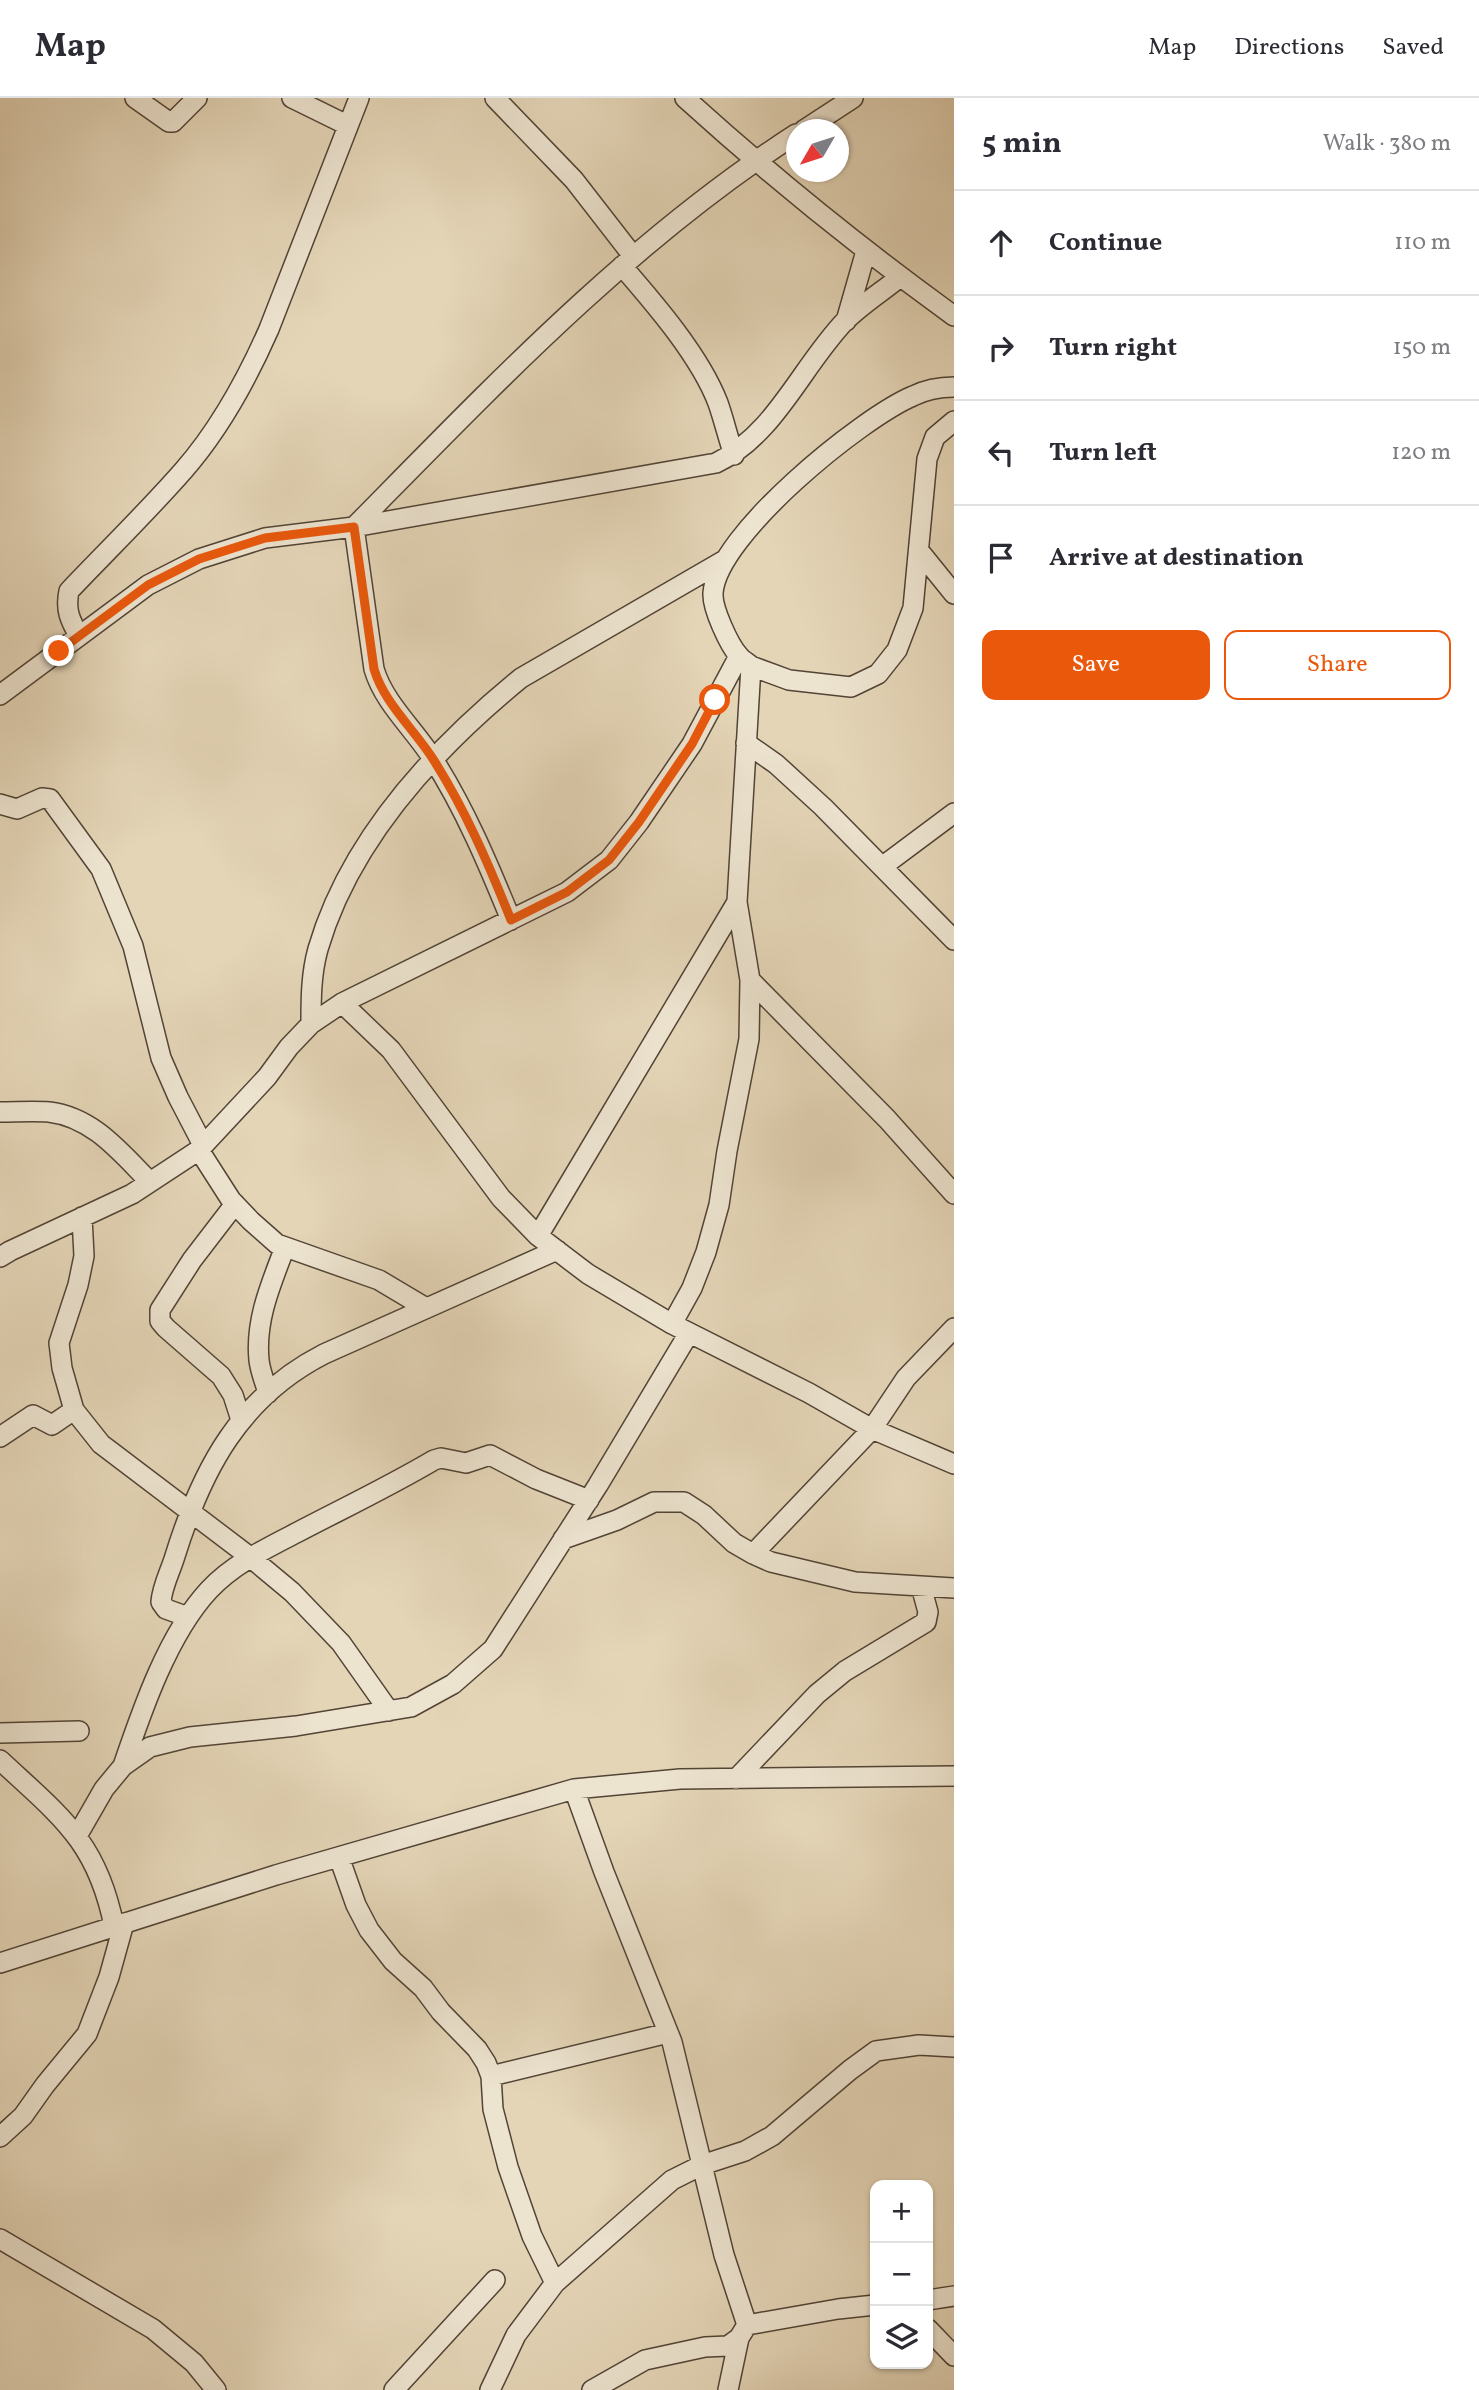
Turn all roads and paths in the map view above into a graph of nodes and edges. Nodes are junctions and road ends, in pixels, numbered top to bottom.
1 (135, 98) edge
2 (197, 98) edge
3 (292, 98) edge
4 (359, 98) edge
5 (495, 98) edge
6 (685, 98) edge
7 (853, 98) edge
8 (821, 119) edge
9 (347, 125) junction
10 (786, 140) edge
11 (754, 161) junction
12 (866, 251) junction
13 (628, 261) junction
14 (900, 277) junction
15 (954, 316) edge
16 (846, 321) junction
17 (954, 387) edge
18 (954, 421) edge
19 (734, 455) junction
20 (354, 527) junction
21 (920, 552) junction
22 (723, 561) junction
23 (954, 594) edge
24 (79, 636) junction
25 (745, 661) junction
26 (0, 695) edge
27 (746, 743) junction
28 (433, 760) junction
29 (0, 804) edge
30 (954, 813) edge
31 (883, 866) junction
32 (737, 902) junction
33 (511, 920) junction
34 (954, 940) edge
35 (750, 980) junction
36 (342, 1003) junction
37 (311, 1024) junction
38 (0, 1112) edge
39 (201, 1147) junction
40 (150, 1182) junction
41 (954, 1194) edge
42 (235, 1204) junction
43 (82, 1217) junction
44 (538, 1236) junction
45 (285, 1247) junction
46 (557, 1250) junction
47 (0, 1258) edge
48 (425, 1308) junction
49 (681, 1328) junction
50 (954, 1328) edge
51 (268, 1393) junction
52 (75, 1410) junction
53 (242, 1420) junction
54 (872, 1429) junction
55 (0, 1437) edge
56 (954, 1464) edge
57 (589, 1500) junction
58 (189, 1512) junction
59 (563, 1539) junction
60 (753, 1554) junction
61 (250, 1557) junction
62 (921, 1586) junction
63 (954, 1588) edge
64 (188, 1617) junction
65 (389, 1711) junction
66 (79, 1731) dead end
67 (0, 1732) edge
68 (0, 1760) edge
69 (123, 1766) junction
70 (954, 1776) edge
71 (736, 1779) junction
72 (574, 1789) junction
73 (77, 1836) junction
74 (339, 1857) junction
75 (119, 1925) junction
76 (0, 1963) edge
77 (668, 2033) junction
78 (954, 2047) edge
79 (491, 2076) junction
80 (0, 2137) edge
81 (702, 2165) junction
82 (0, 2239) edge
83 (495, 2280) dead end
84 (555, 2283) junction
85 (954, 2296) edge
86 (933, 2299) edge
87 (870, 2306) edge
88 (743, 2331) junction
89 (933, 2334) edge
90 (954, 2356) edge
91 (216, 2390) edge
92 (394, 2390) edge
93 (490, 2390) edge
94 (592, 2390) edge
95 (728, 2390) edge

1 - 2 street
3 - 9 street
4 - 9 street
5 - 13 street
6 - 11 street
7 - 8 street
9 - 24 street
10 - 11 street
11 - 12 street
11 - 13 street
12 - 14 street
12 - 16 street
13 - 19 street
13 - 20 street
14 - 15 street
14 - 16 street
16 - 19 street
17 - 22 street
18 - 21 street
19 - 20 street
20 - 24 street
20 - 28 street
21 - 23 street
21 - 25 street
22 - 25 street
22 - 28 street
24 - 26 street
25 - 27 street
25 - 33 street
27 - 31 street
27 - 32 street
28 - 33 street
28 - 37 street
29 - 39 street
30 - 31 street
31 - 34 street
32 - 35 street
32 - 44 street
33 - 36 street
35 - 41 street
35 - 49 street
36 - 37 street
36 - 44 street
37 - 39 street
38 - 40 street
39 - 40 street
39 - 42 street
40 - 43 street
42 - 45 street
42 - 53 street
43 - 47 street
43 - 52 street
44 - 46 street
45 - 48 street
45 - 51 street
46 - 48 street
46 - 49 street
48 - 51 street
49 - 54 street
49 - 57 street
50 - 54 street
51 - 53 street
52 - 55 street
52 - 58 street
53 - 58 street
54 - 56 street
54 - 60 street
57 - 59 street
57 - 61 street
58 - 61 street
58 - 64 street
59 - 60 street
59 - 65 street
60 - 62 street
61 - 64 street
61 - 65 street
62 - 63 street
62 - 71 street
64 - 69 street
65 - 69 street
66 - 67 street
68 - 73 street
69 - 73 street
70 - 71 street
71 - 72 street
72 - 74 street
72 - 77 street
73 - 75 street
74 - 75 street
74 - 79 street
75 - 76 street
75 - 80 street
77 - 79 street
77 - 81 street
78 - 81 street
79 - 84 street
81 - 84 street
81 - 88 street
82 - 91 street
83 - 92 street
84 - 93 street
85 - 86 street
87 - 88 street
88 - 94 street
88 - 95 street
89 - 90 street

